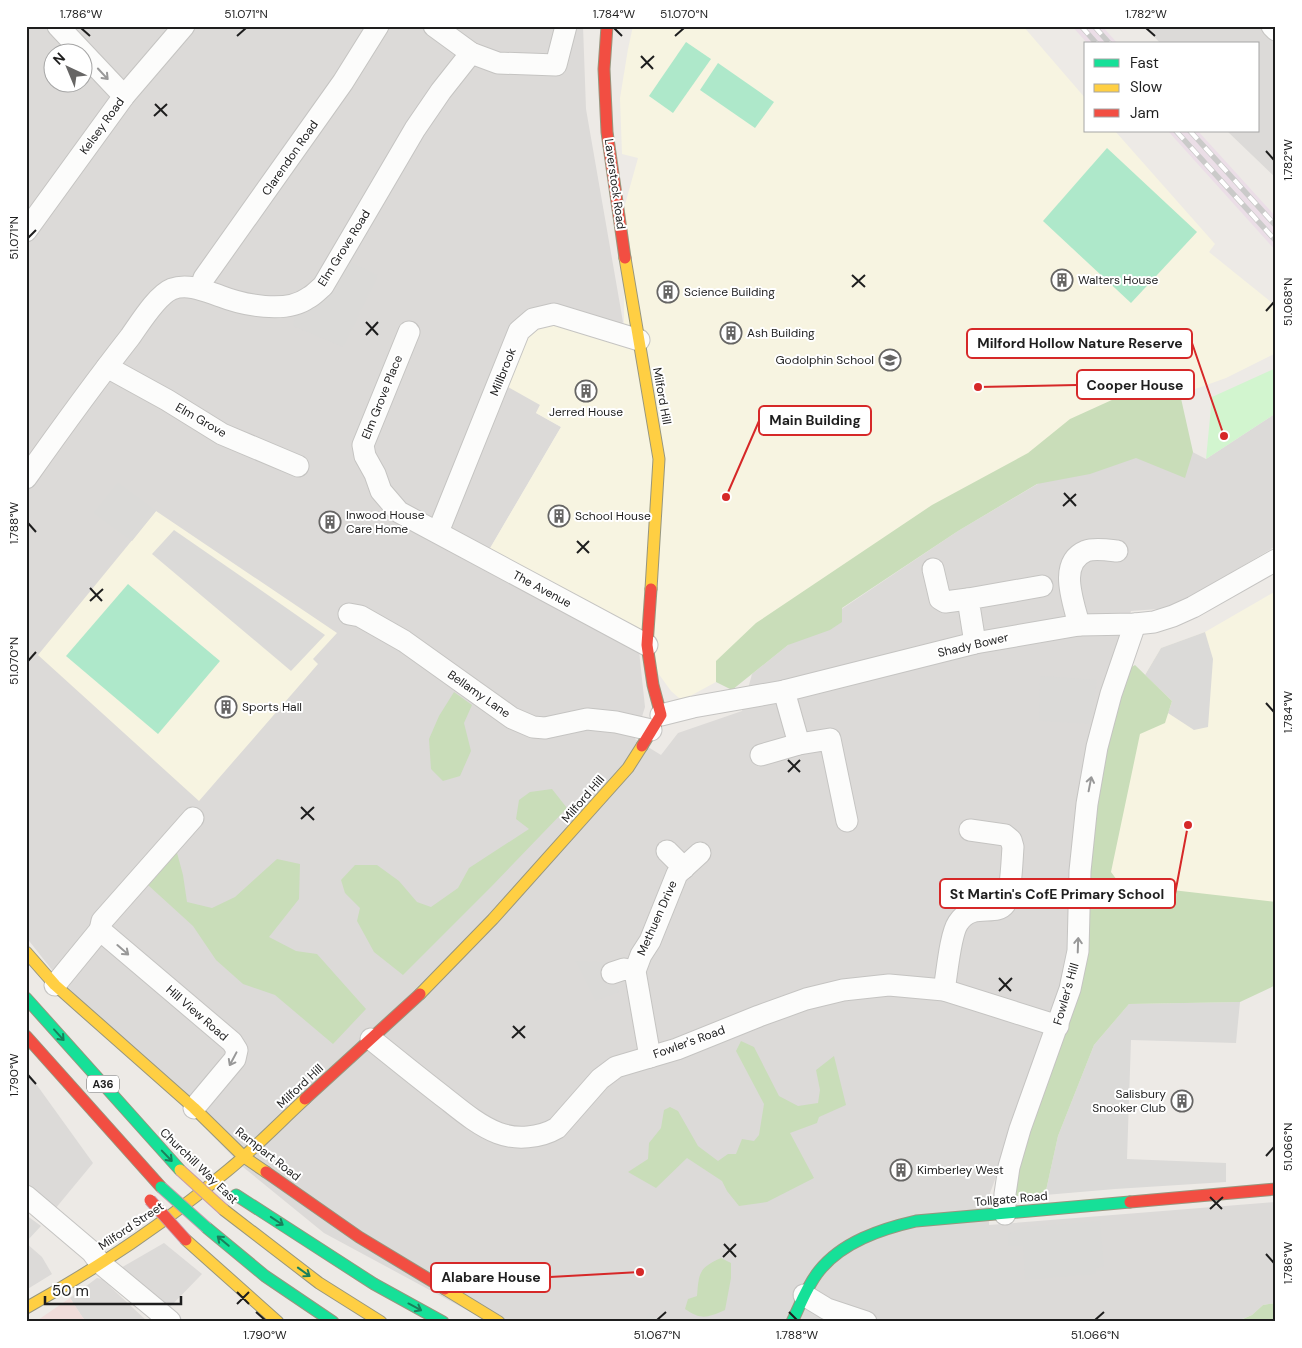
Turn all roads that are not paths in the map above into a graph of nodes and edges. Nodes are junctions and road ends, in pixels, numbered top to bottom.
1 (58, 26) edge
2 (184, 26) edge
3 (378, 26) edge
4 (434, 26) edge
5 (566, 26) edge
6 (607, 26) edge
7 (1272, 26) edge
8 (1276, 30) edge
9 (471, 53) junction
10 (124, 96) junction
11 (26, 230) edge
12 (200, 289) junction
13 (409, 332) dead end
14 (639, 340) junction
15 (107, 367) junction
16 (298, 466) dead end
17 (26, 478) edge
18 (438, 532) junction
19 (1117, 550) dead end
20 (1276, 560) edge
21 (933, 569) dead end
22 (1042, 586) dead end
23 (968, 599) junction
24 (349, 614) dead end
25 (1135, 624) junction
26 (1079, 625) junction
27 (975, 643) junction
28 (647, 645) junction
29 (784, 691) junction
30 (656, 723) junction
31 (799, 744) junction
32 (761, 755) dead end
33 (193, 818) dead end
34 (847, 821) dead end
35 (970, 830) dead end
36 (667, 851) dead end
37 (700, 853) dead end
38 (684, 868) junction
39 (100, 930) junction
40 (26, 952) edge
41 (635, 970) junction
42 (612, 973) dead end
43 (56, 985) junction
44 (944, 990) junction
45 (26, 998) edge
46 (1058, 1026) junction
47 (26, 1036) edge
48 (370, 1039) junction
49 (650, 1057) junction
50 (107, 1088) junction
51 (82, 1098) junction
52 (194, 1108) junction
53 (160, 1130) dead end
54 (112, 1149) dead end
55 (244, 1157) junction
56 (210, 1173) dead end
57 (1276, 1189) edge
58 (26, 1196) edge
59 (147, 1197) dead end
60 (1005, 1214) junction
61 (100, 1263) junction
62 (804, 1296) junction
63 (26, 1308) edge
64 (170, 1321) edge
65 (278, 1322) edge
66 (333, 1322) edge
67 (381, 1322) edge
68 (443, 1322) edge
69 (498, 1322) edge
70 (792, 1322) edge
71 (866, 1322) edge

1 -> 10 street
2 - 10 street, Kelsey Road
3 - 12 street, Clarendon Road
4 - 9 street
5 - 9 street
6 - 14 main road, Laverstock Road
7 - 8 street
9 - 12 street, Elm Grove Road
10 - 11 street, Kelsey Road
12 - 15 street, Elm Grove Road
13 - 18 street, Elm Grove Place
14 - 18 street, Millbrook
14 - 28 main road, Milford Hill
15 - 16 street, Elm Grove
15 - 17 street, Elm Grove Road
18 - 28 street, The Avenue
19 - 26 street
20 - 25 street, Shady Bower
21 - 23 street
22 - 23 street
23 - 27 street
24 - 30 street, Bellamy Lane
25 - 26 street, Shady Bower
46 -> 25 street, Fowler's Hill
26 - 27 street, Shady Bower
27 - 29 street, Shady Bower
28 - 30 main road, Milford Hill
29 - 30 street, Shady Bower
29 - 31 street
30 - 48 main road, Milford Hill
31 - 32 street
31 - 34 street
33 - 39 street
35 - 44 street
36 - 38 street, Methuen Drive
37 - 38 street, Methuen Drive
38 - 41 street, Methuen Drive
39 - 43 street
39 -> 52 street, Hill View Road
40 - 43 main road, Rampart Road
41 - 42 street, Methuen Drive
41 - 49 street, Methuen Drive
43 - 52 main road, Rampart Road
44 - 46 street, Fowler's Road
44 - 49 street, Fowler's Road
45 -> 50 main road, Churchill Way East / A36
46 - 60 street, Fowler's Hill
47 - 51 main road, A36
48 - 49 street, Fowler's Road
48 - 55 main road, Milford Hill
50 - 53 main road
50 -> 67 main road, Churchill Way East / A36, bridge
51 - 54 main road
66 -> 51 main road, A36, bridge
52 - 55 main road, Rampart Road
55 - 61 main road, Milford Street
55 - 69 main road, Rampart Road
56 -> 68 main road
57 - 60 main road, Tollgate Road
58 - 61 street
59 - 65 main road, bridge
60 - 62 main road, Tollgate Road
61 - 63 main road, Milford Street
61 - 64 street
62 - 70 main road, Tollgate Road
62 - 71 street

